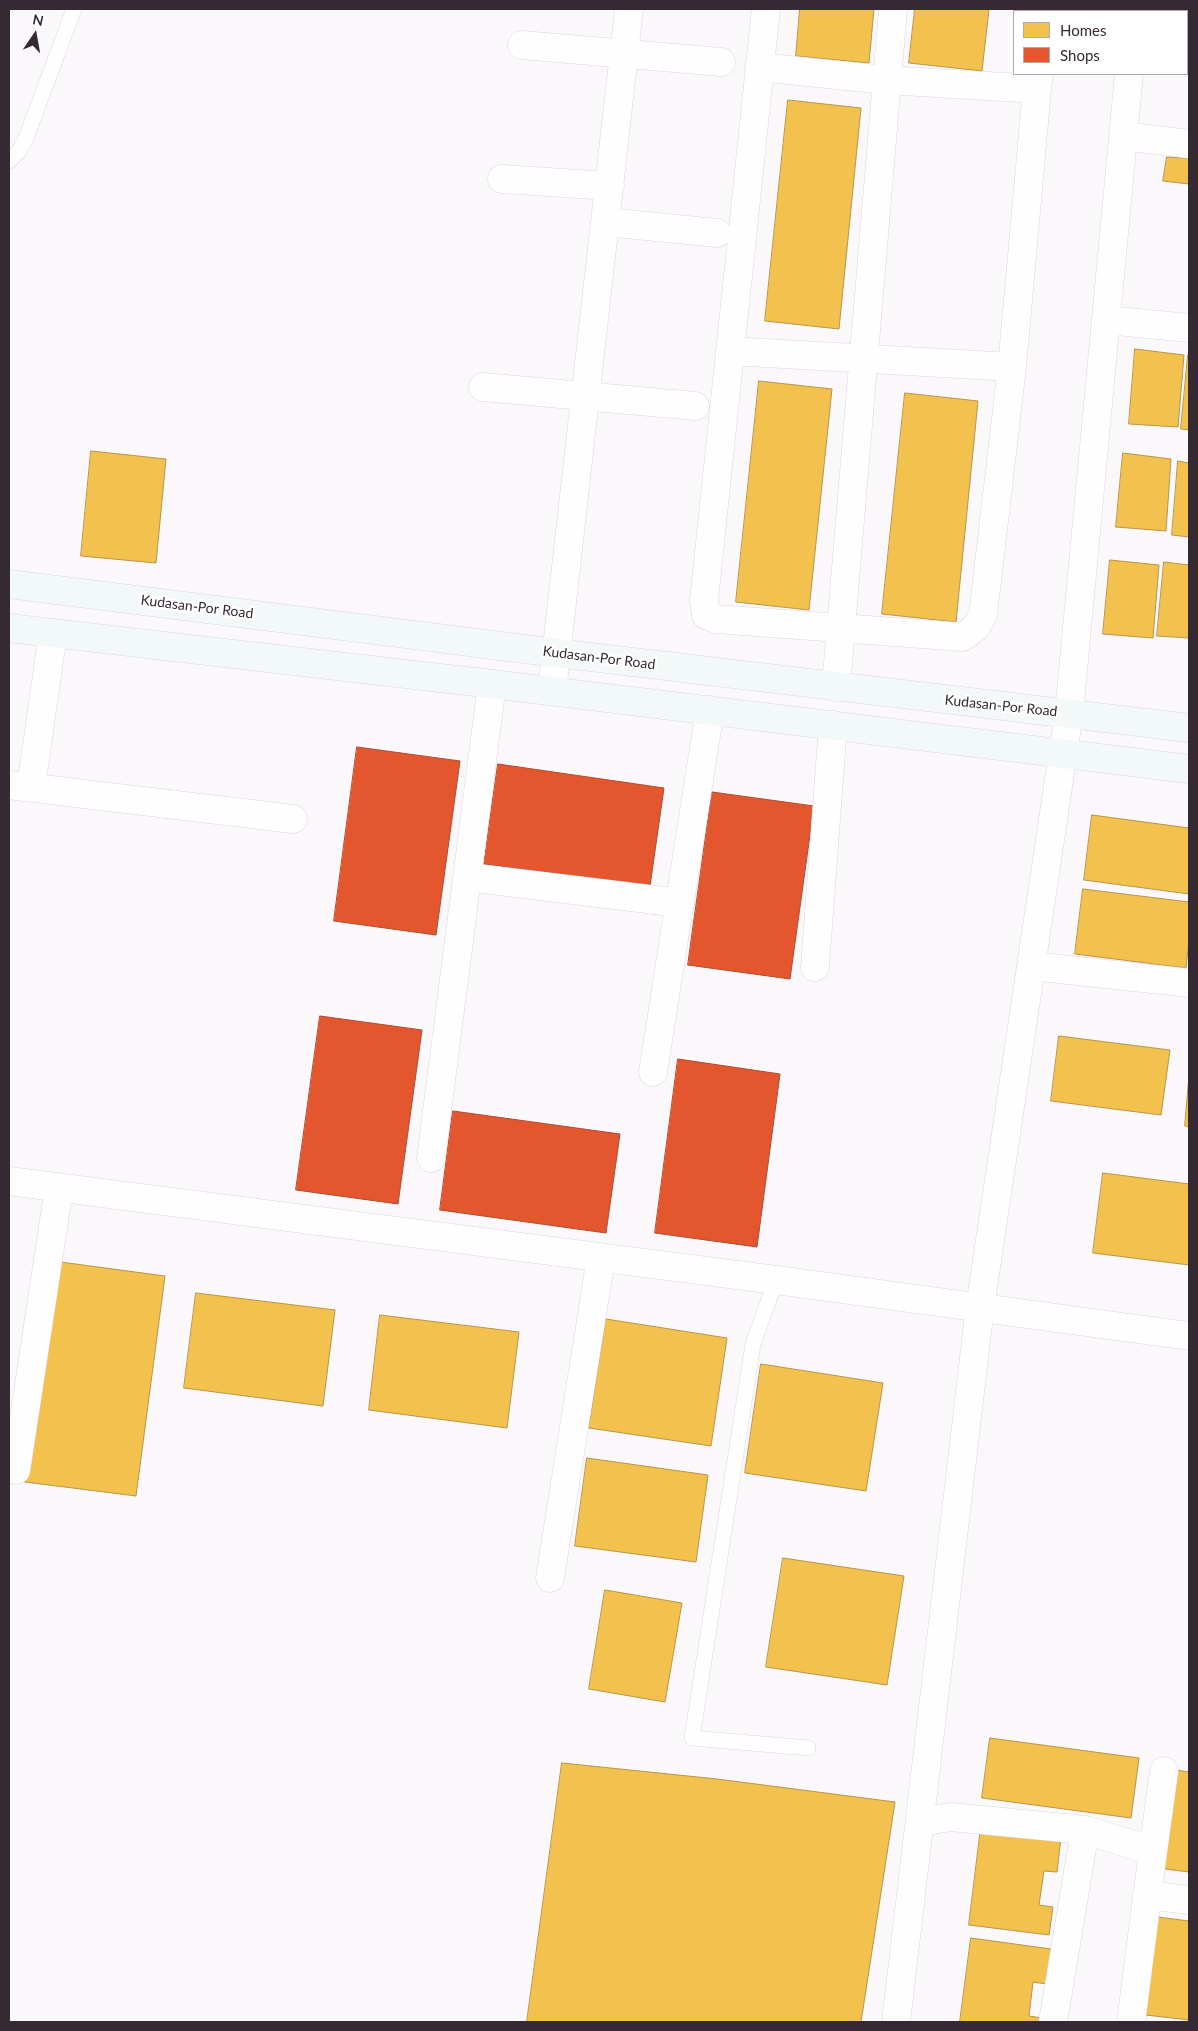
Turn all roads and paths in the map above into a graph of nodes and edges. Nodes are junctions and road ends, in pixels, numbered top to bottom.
1 (74, 9) edge
2 (629, 9) edge
3 (766, 9) edge
4 (893, 9) edge
5 (522, 45) dead end
6 (624, 55) junction
7 (721, 62) dead end
8 (759, 67) junction
9 (1129, 75) edge
10 (886, 80) junction
11 (1038, 81) edge
12 (1124, 136) junction
13 (1189, 144) edge
14 (9, 161) edge
15 (502, 178) dead end
16 (610, 186) junction
17 (606, 222) junction
18 (717, 233) dead end
19 (1106, 320) junction
20 (1189, 328) edge
21 (730, 351) junction
22 (862, 357) junction
23 (1012, 367) junction
24 (483, 387) dead end
25 (586, 397) junction
26 (694, 406) dead end
27 (9, 584) edge
28 (9, 628) edge
29 (840, 628) junction
30 (53, 634) junction
31 (557, 653) junction
32 (492, 684) junction
33 (836, 687) junction
34 (552, 691) junction
35 (710, 710) junction
36 (1069, 713) junction
37 (833, 725) junction
38 (1189, 728) edge
39 (1064, 754) junction
40 (1189, 769) edge
41 (20, 786) edge
42 (293, 819) dead end
43 (467, 877) junction
44 (680, 903) junction
45 (1032, 966) junction
46 (815, 967) dead end
47 (1189, 983) edge
48 (653, 1072) dead end
49 (431, 1158) dead end
50 (9, 1182) edge
51 (59, 1188) junction
52 (602, 1258) junction
53 (776, 1280) junction
54 (980, 1307) junction
55 (1189, 1336) edge
56 (16, 1470) dead end
57 (550, 1578) dead end
58 (808, 1748) dead end
59 (1164, 1771) dead end
60 (920, 1822) junction
61 (1085, 1830) junction
62 (1152, 1851) junction
63 (1147, 1895) junction
64 (1189, 1900) edge
65 (896, 2022) edge
66 (1053, 2022) edge
67 (1131, 2022) edge

1 - 14 lane
2 - 6 street
3 - 8 street
4 - 10 street
5 - 6 street
6 - 7 street
6 - 16 street
8 - 10 street
8 - 21 street
9 - 12 street
10 - 11 street
10 - 22 street
11 - 23 street
12 - 13 street
12 - 19 street
15 - 16 street
16 - 17 street
17 - 18 street
17 - 25 street
19 - 20 street
19 - 36 street
21 - 22 street
21 - 29 street
22 - 23 street
22 - 29 street
23 - 29 street
24 - 25 street
25 - 26 street
25 - 31 street
27 - 31 street, Kudasan-Por Road
28 - 30 street
29 - 33 street
30 - 32 street
30 - 41 street
31 - 33 street, Kudasan-Por Road
31 - 34 street
32 - 34 street
32 - 43 street
33 - 36 street, Kudasan-Por Road
34 - 35 street
35 - 37 street
35 - 44 street
36 - 38 street, Kudasan-Por Road
36 - 39 street
37 - 39 street
37 - 46 street
39 - 40 street
39 - 45 street
41 - 42 street
43 - 44 street
43 - 49 street
44 - 48 street
45 - 47 street
45 - 54 street
50 - 51 street
51 - 52 street
51 - 56 street
52 - 53 street
52 - 57 street
53 - 54 street
53 - 58 lane
54 - 55 street
54 - 60 street
59 - 62 street
60 - 61 street
60 - 65 street
61 - 62 street
61 - 66 street
62 - 63 street
63 - 64 street
63 - 67 street

